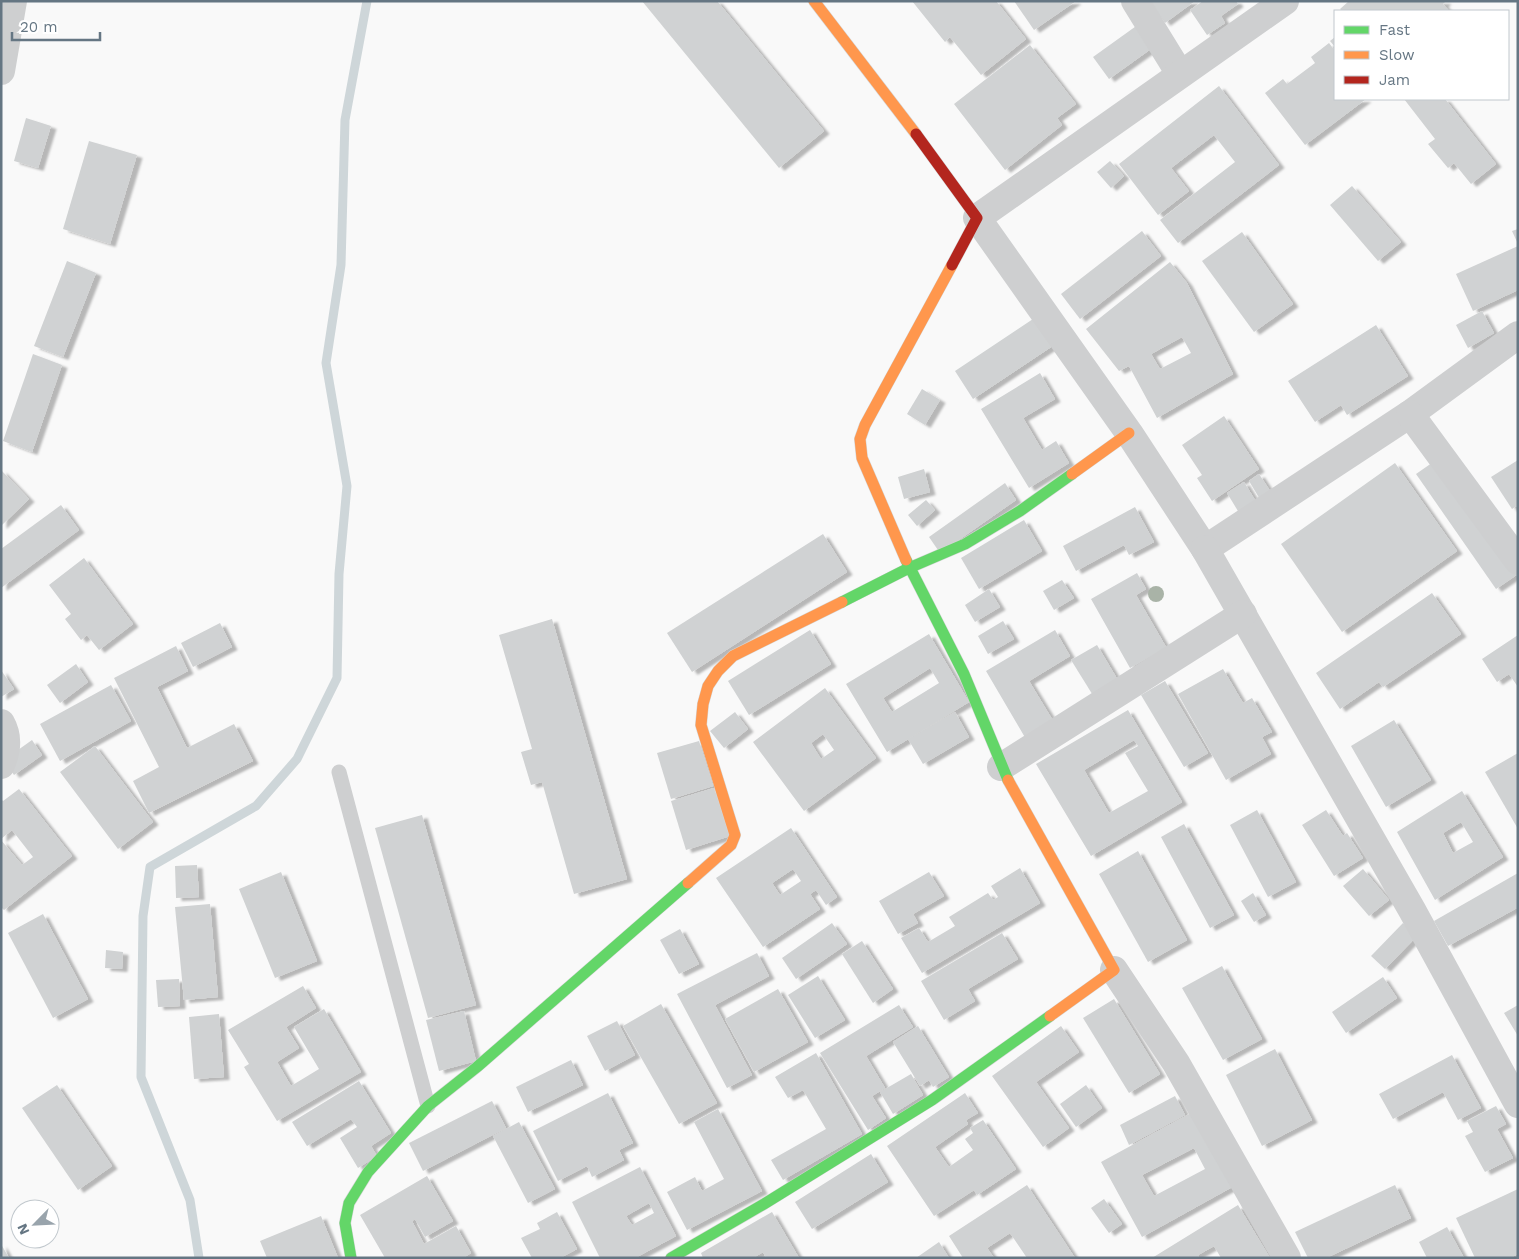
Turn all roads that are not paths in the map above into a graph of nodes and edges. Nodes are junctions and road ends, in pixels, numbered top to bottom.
1 (13, 1) edge
2 (814, 1) edge
3 (1135, 1) edge
4 (1285, 1) edge
5 (2, 65) edge
6 (1180, 74) junction
7 (977, 218) junction
8 (1518, 334) edge
9 (1410, 414) junction
10 (1130, 433) junction
11 (1206, 549) junction
12 (1518, 561) edge
13 (909, 568) junction
14 (1243, 614) junction
15 (1, 723) edge
16 (1, 765) edge
17 (1002, 767) junction
18 (339, 772) dead end
19 (1114, 970) junction
20 (1518, 1104) edge
21 (428, 1106) junction
22 (351, 1258) edge
23 (671, 1258) edge
24 (1287, 1258) edge

1 - 5 street
2 - 7 street
3 - 6 street
4 - 6 street
6 - 7 street
7 - 10 street
7 - 13 street
8 - 9 street
9 - 11 street
9 - 12 street
10 - 11 street
10 - 13 street
11 - 14 street
13 - 17 street
13 - 21 street
14 - 17 street
14 - 20 street
15 - 16 street
17 - 19 street
18 - 21 lane
19 - 23 street
19 - 24 street
21 - 22 street

